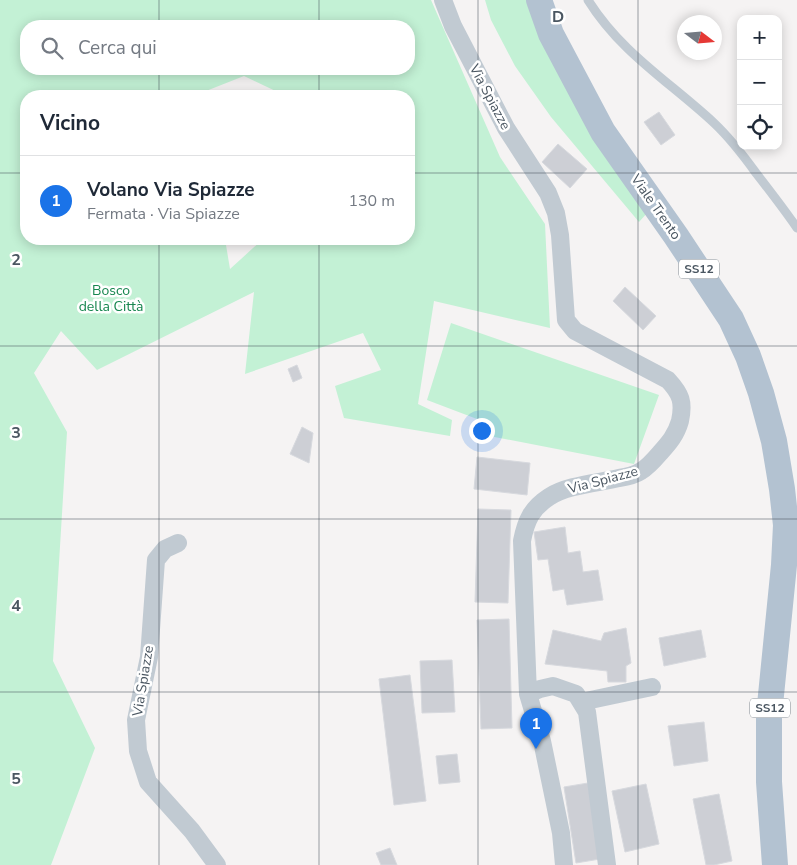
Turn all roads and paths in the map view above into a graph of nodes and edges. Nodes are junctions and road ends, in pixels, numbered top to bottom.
1 (443, 0) edge
2 (538, 0) edge
3 (588, 0) edge
4 (797, 228) edge
5 (178, 543) dead end
6 (652, 686) dead end
7 (528, 694) junction
8 (581, 702) junction
9 (217, 865) edge
10 (564, 865) edge
11 (607, 865) edge
12 (775, 865) edge

1 - 7 street, Via Spiazze
2 - 12 main road, Viale Trento / SS12
3 - 4 lane
5 - 9 street, Via Spiazze
6 - 8 street
7 - 8 street
7 - 10 street, Via Spiazze
8 - 11 street

